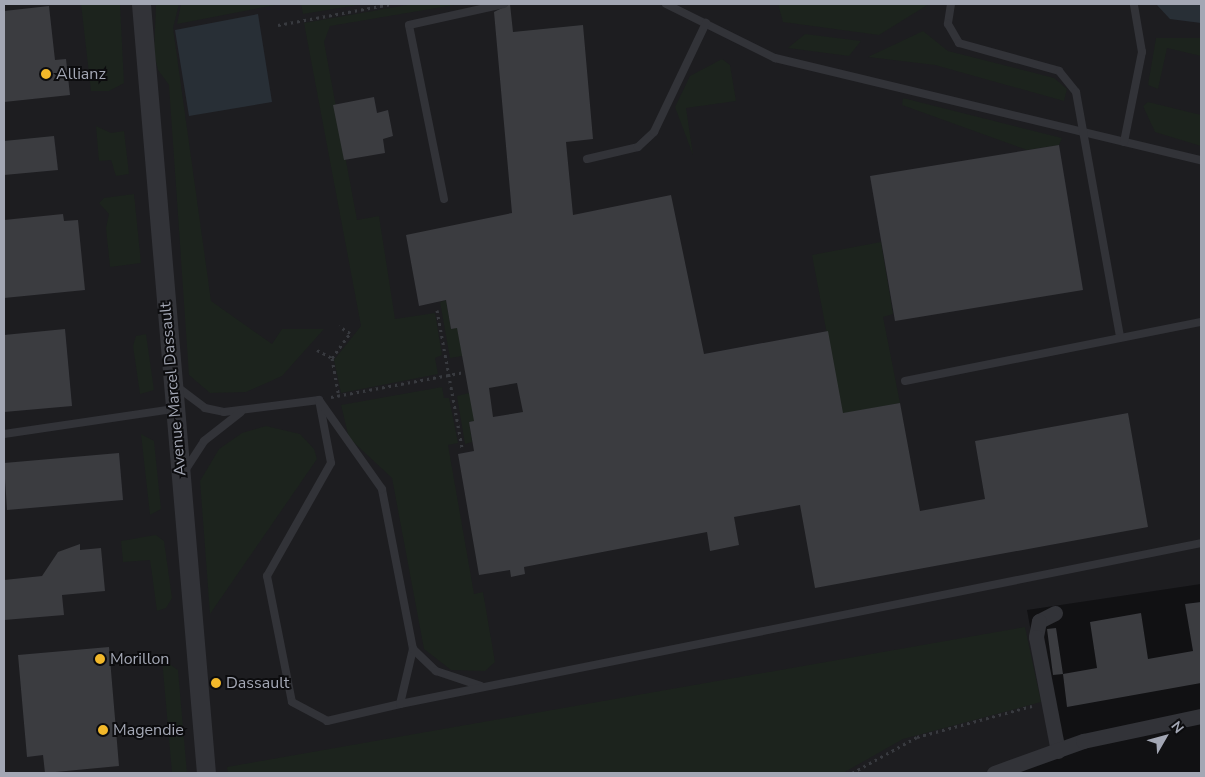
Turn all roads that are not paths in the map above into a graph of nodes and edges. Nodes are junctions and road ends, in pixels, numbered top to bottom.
1 (141, 4) edge
2 (504, 4) edge
3 (666, 4) edge
4 (951, 4) edge
5 (1134, 5) edge
6 (706, 23) junction
7 (1082, 132) junction
8 (1124, 142) junction
9 (587, 160) dead end
10 (1201, 160) edge
11 (444, 199) dead end
12 (1201, 322) edge
13 (1120, 337) junction
14 (905, 380) dead end
15 (172, 384) junction
16 (320, 400) junction
17 (174, 409) junction
18 (241, 412) junction
19 (4, 434) edge
20 (180, 478) junction
21 (1201, 543) edge
22 (1055, 613) dead end
23 (413, 649) junction
24 (483, 687) junction
25 (400, 704) junction
26 (1201, 716) edge
27 (1058, 750) junction
28 (206, 773) edge
29 (994, 773) edge

1 - 15 street, Avenue Marcel Dassault
2 - 11 lane
3 - 6 lane
4 - 7 lane
5 - 8 lane
6 - 7 lane
6 - 9 lane
7 - 8 lane
7 - 13 lane
8 - 10 lane
12 - 13 lane
13 - 14 lane
15 - 17 street, Avenue Marcel Dassault
15 - 18 lane
16 - 18 lane
16 - 23 lane
16 - 25 lane
17 - 19 lane
17 - 20 street, Avenue Marcel Dassault
18 - 20 lane
20 - 28 street, Avenue Marcel Dassault
21 - 24 lane
22 - 27 street
23 - 24 lane
23 - 25 lane
24 - 25 lane
26 - 27 street
27 - 29 street

